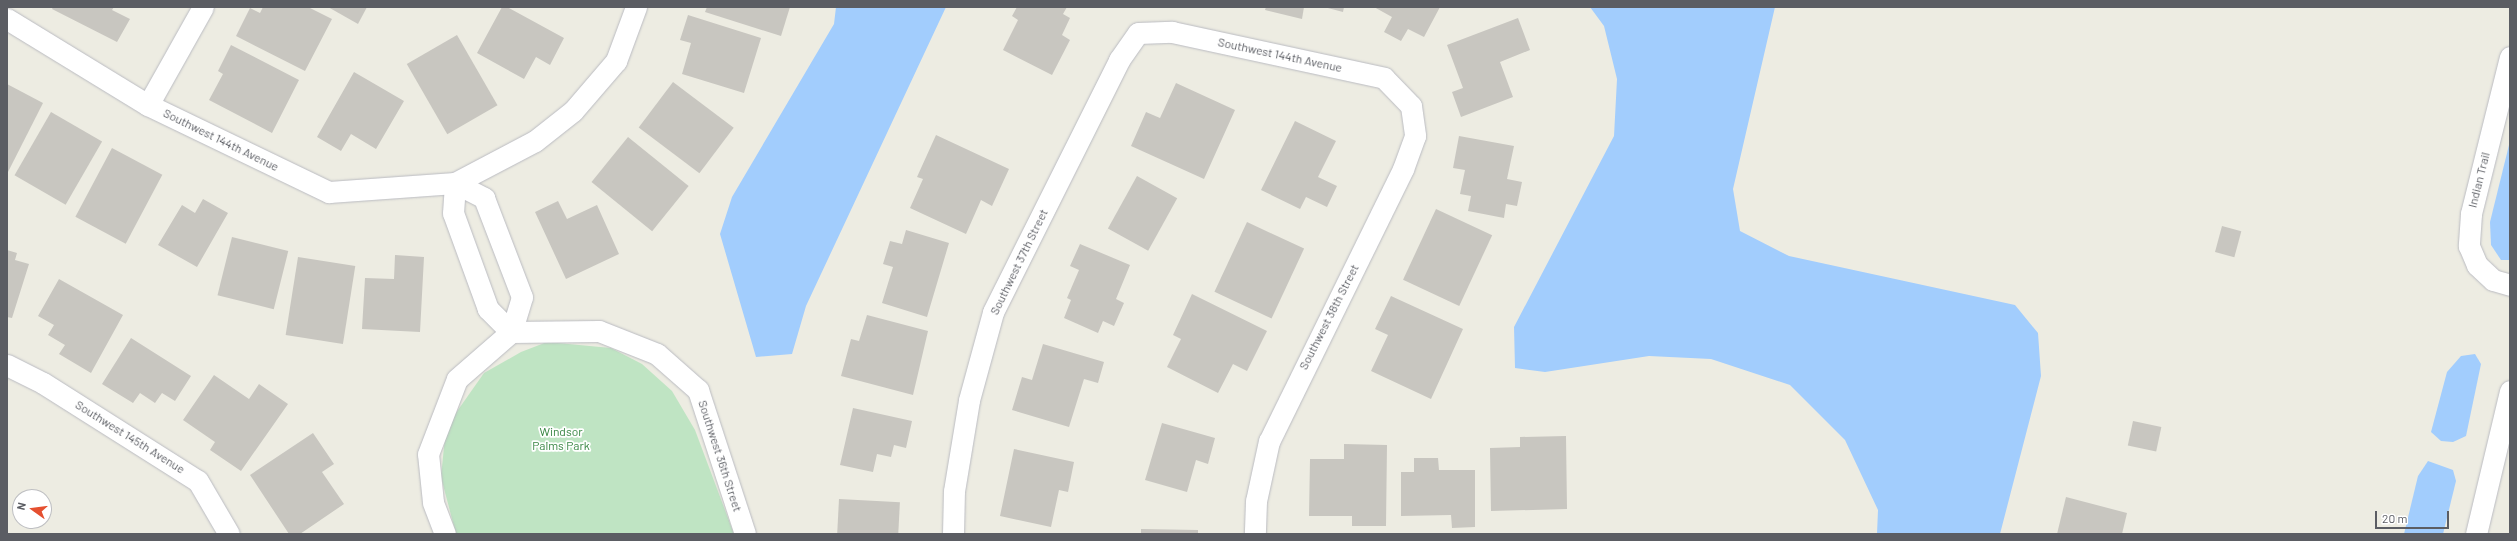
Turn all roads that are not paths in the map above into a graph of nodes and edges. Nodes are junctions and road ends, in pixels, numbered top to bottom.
1 (203, 7) edge
2 (636, 7) edge
3 (7, 19) edge
4 (1138, 33) joint
5 (2510, 57) edge
6 (148, 104) junction
7 (1411, 106) joint
8 (455, 183) junction
9 (2510, 285) edge
10 (512, 332) junction
11 (7, 365) edge
12 (2510, 391) edge
13 (229, 534) edge
14 (445, 534) edge
15 (745, 534) edge
16 (953, 534) edge
17 (1256, 534) edge
18 (2476, 534) edge

1 - 6 street
2 - 8 street
3 - 6 street, Southwest 144th Avenue
4 - 7 street, Southwest 144th Avenue
4 - 16 street, Southwest 37th Street
5 - 9 street, Indian Trail
6 - 8 street, Southwest 144th Avenue
7 - 17 street, Southwest 38th Street
8 - 10 street
8 - 10 street
10 - 14 street
10 - 15 street, Southwest 36th Street
11 - 13 street, Southwest 145th Avenue
12 - 18 street

